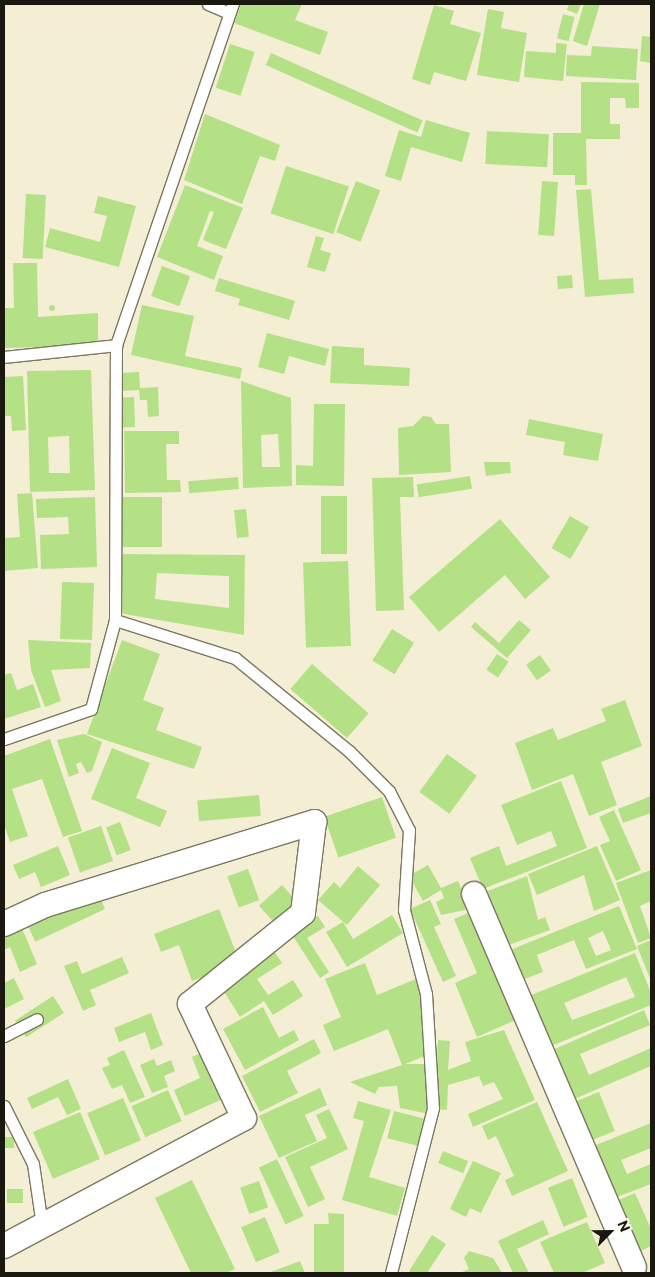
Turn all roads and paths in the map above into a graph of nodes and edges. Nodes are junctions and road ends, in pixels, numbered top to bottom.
1 (208, 4) edge
2 (231, 8) edge
3 (116, 345) junction
4 (4, 358) edge
5 (115, 620) junction
6 (4, 739) edge
7 (474, 894) dead end
8 (4, 924) edge
9 (37, 1018) dead end
10 (4, 1036) edge
11 (4, 1106) edge
12 (42, 1225) junction
13 (4, 1246) edge
14 (635, 1267) edge
15 (391, 1273) edge

1 - 2 lane
2 - 3 lane
3 - 4 lane
3 - 5 lane
5 - 6 lane
5 - 15 lane
7 - 14 street
8 - 12 street
9 - 10 lane
11 - 12 lane
12 - 13 street

